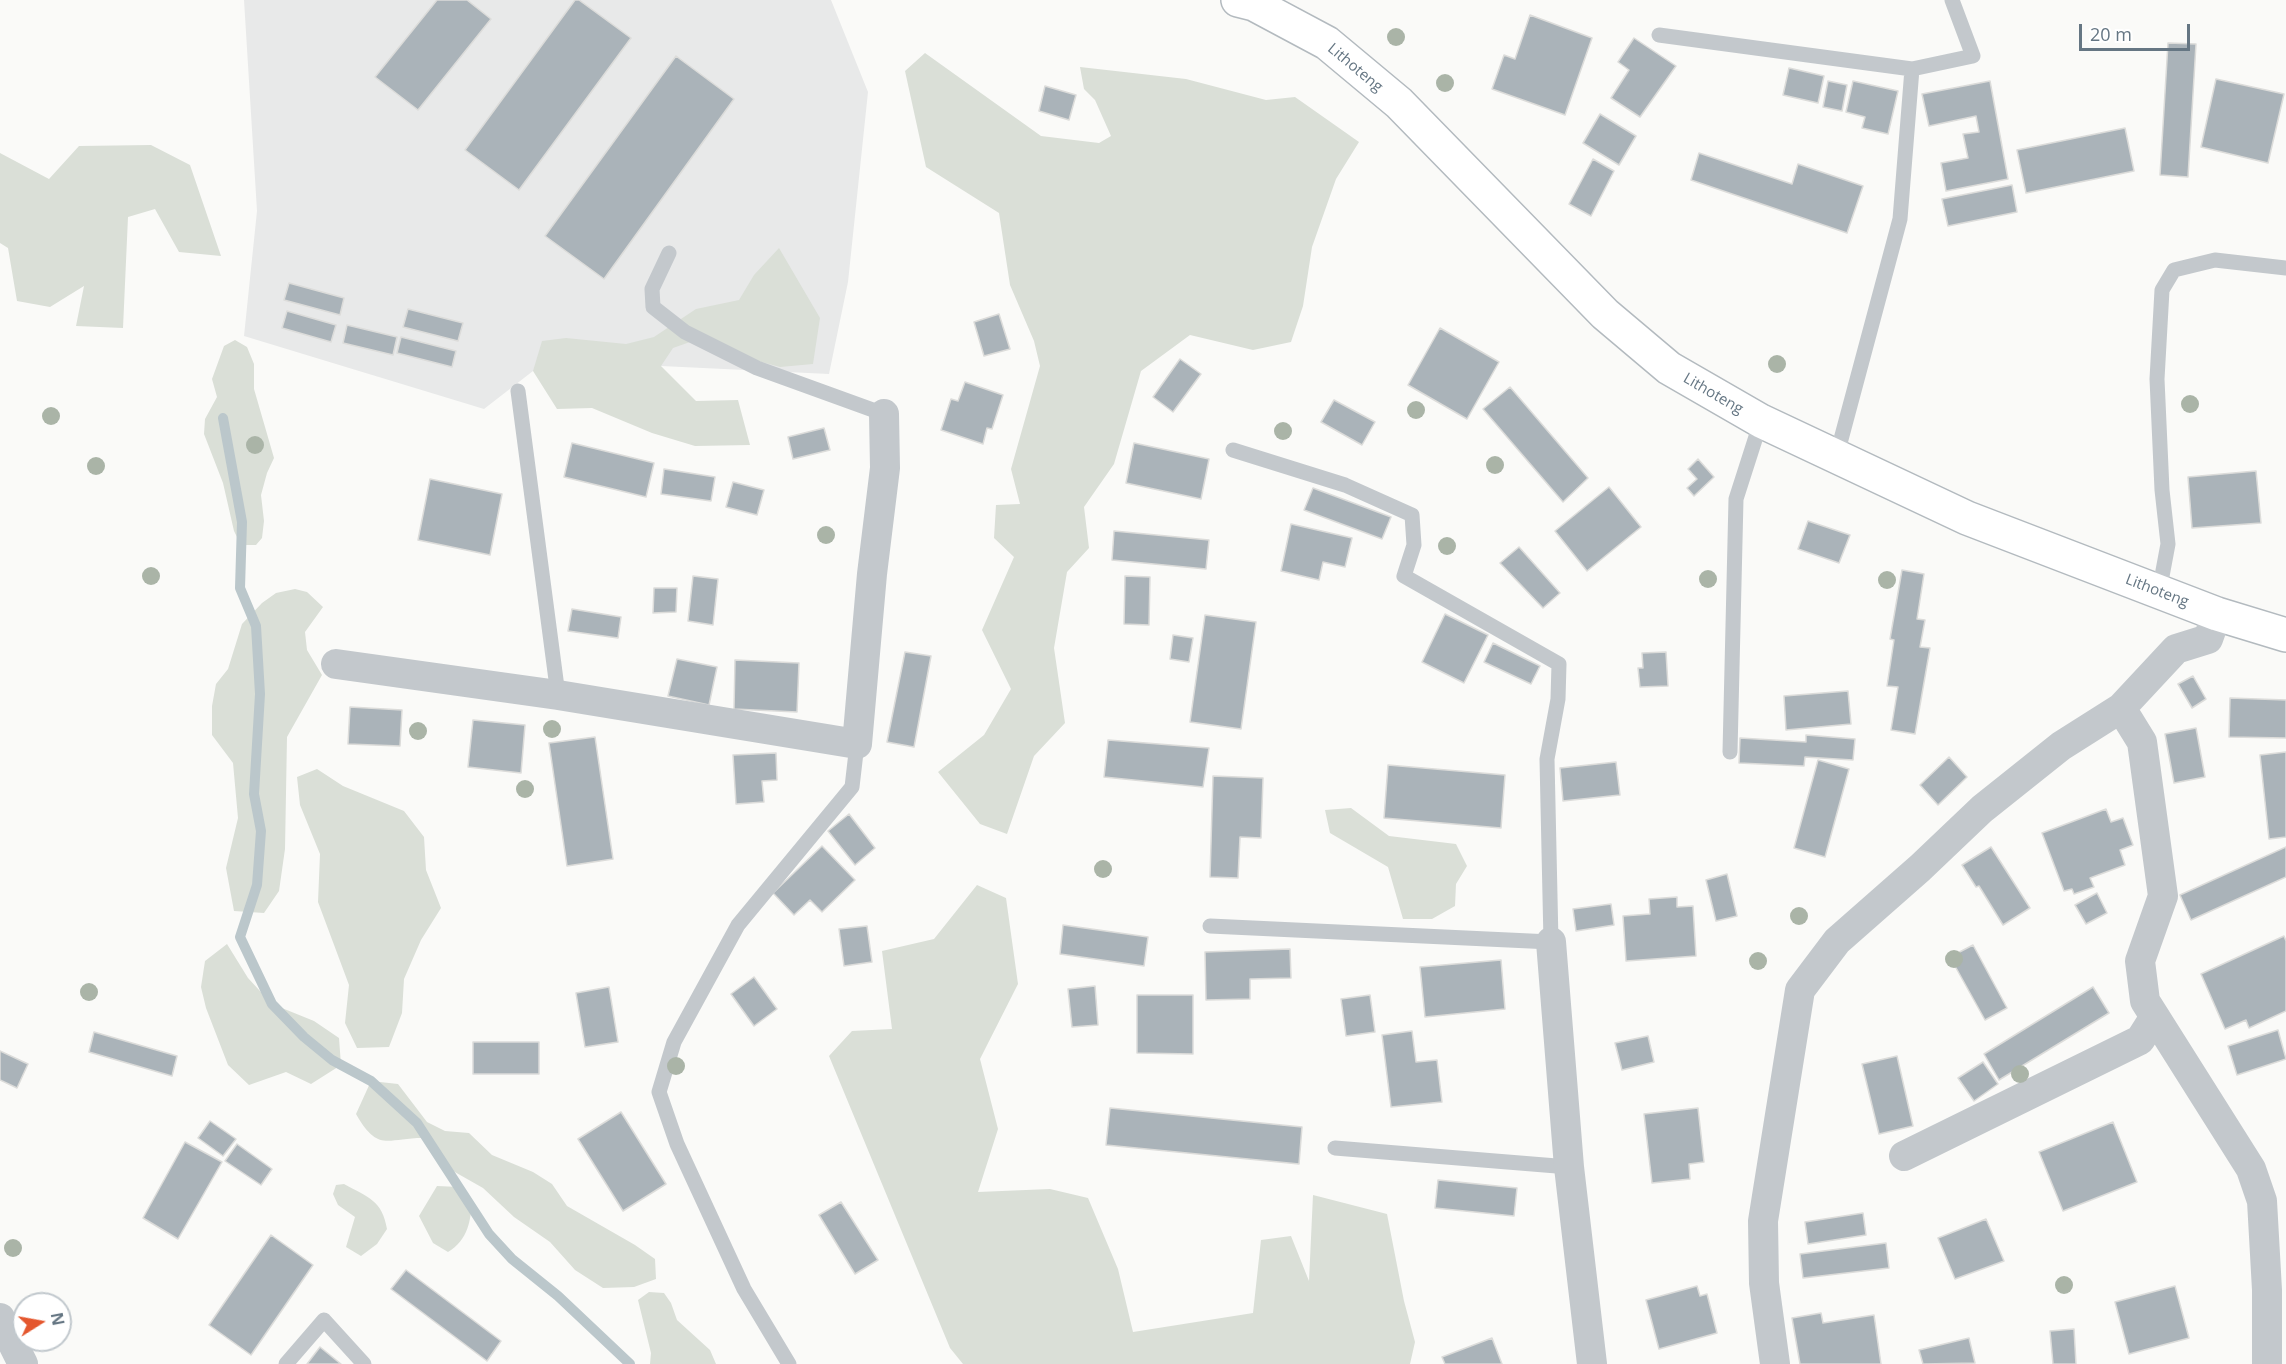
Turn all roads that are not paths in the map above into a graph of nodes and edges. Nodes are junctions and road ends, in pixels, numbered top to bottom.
1 (1238, 0) edge
2 (1952, 0) edge
3 (1659, 35) dead end
4 (1912, 69) junction
5 (669, 253) dead end
6 (2286, 268) edge
7 (518, 391) dead end
8 (884, 414) joint
9 (1761, 421) junction
10 (1233, 450) dead end
11 (1836, 458) junction
12 (2159, 592) junction
13 (2217, 614) junction
14 (2286, 635) edge
15 (336, 664) dead end
16 (558, 695) junction
17 (2121, 708) junction
18 (857, 744) junction
19 (1730, 752) dead end
20 (1210, 926) dead end
21 (1551, 942) junction
22 (2154, 1018) junction
23 (1335, 1149) dead end
24 (1904, 1156) dead end
25 (1569, 1167) junction
26 (0, 1318) edge
27 (23, 1364) edge
28 (286, 1364) edge
29 (364, 1364) edge
30 (789, 1364) edge
31 (1592, 1364) edge
32 (1775, 1364) edge
33 (2267, 1364) edge

1 - 9 main road, Lithoteng
2 - 4 lane
3 - 4 lane
4 - 11 lane
5 - 8 lane
6 - 12 lane
7 - 16 lane
8 - 18 street
9 - 11 main road, Lithoteng
9 - 19 lane
10 - 21 lane
11 - 12 main road, Lithoteng
12 - 13 main road, Lithoteng
13 - 14 main road, Lithoteng
13 - 17 street
15 - 16 street
16 - 18 street
17 - 22 street
17 - 32 street
18 - 30 lane
20 - 21 lane
21 - 25 street
22 - 24 street
22 - 33 street
23 - 25 lane
25 - 31 street
26 - 27 street
28 - 29 lane

